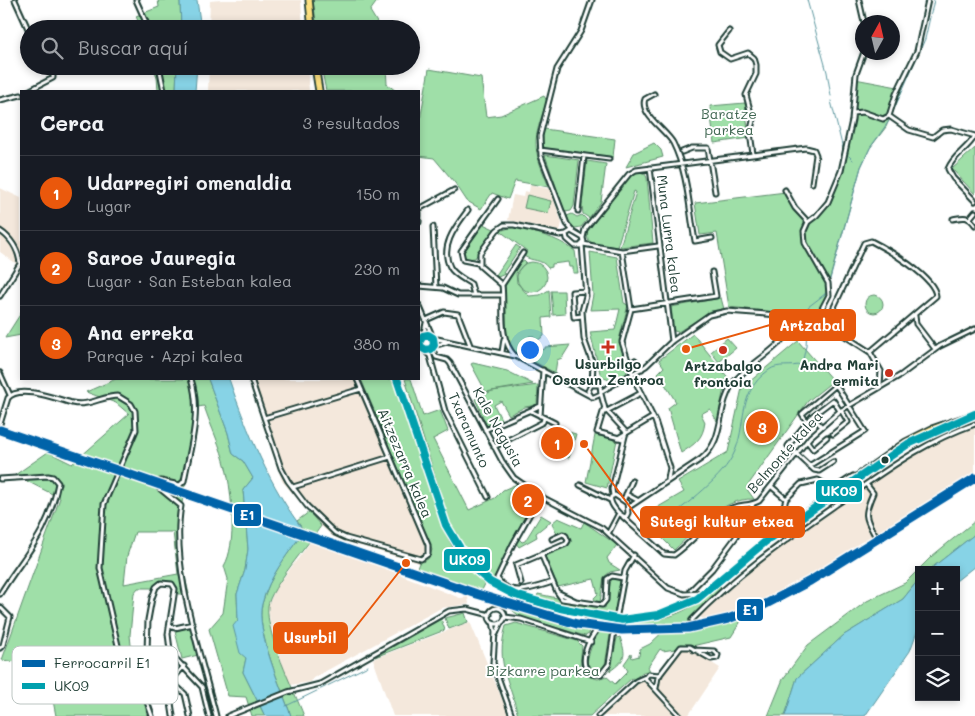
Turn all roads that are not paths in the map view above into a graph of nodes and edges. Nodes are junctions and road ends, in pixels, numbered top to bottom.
1 (15, 0) edge
2 (136, 0) edge
3 (309, 0) edge
4 (592, 0) edge
5 (859, 0) edge
6 (928, 0) edge
7 (862, 15) edge
8 (24, 20) edge
9 (145, 20) edge
10 (311, 20) edge
11 (729, 31) dead end
12 (861, 60) edge
13 (53, 75) edge
14 (161, 75) edge
15 (316, 75) edge
16 (30, 90) edge
17 (164, 90) edge
18 (319, 90) edge
19 (654, 94) dead end
20 (20, 95) edge
21 (0, 100) edge
22 (853, 113) junction
23 (888, 116) junction
24 (540, 150) junction
25 (682, 152) dead end
26 (754, 154) junction
27 (584, 156) junction
28 (609, 159) dead end
29 (711, 160) junction
30 (683, 164) junction
31 (650, 168) junction
32 (812, 183) dead end
33 (454, 190) dead end
34 (785, 190) dead end
35 (715, 192) dead end
36 (498, 199) dead end
37 (975, 201) edge
38 (420, 209) edge
39 (468, 210) dead end
40 (578, 211) dead end
41 (975, 212) edge
42 (970, 218) junction
43 (953, 219) dead end
44 (808, 222) junction
45 (567, 224) junction
46 (975, 225) edge
47 (433, 226) dead end
48 (585, 229) junction
49 (0, 231) edge
50 (573, 231) junction
51 (567, 234) junction
52 (583, 238) junction
53 (712, 238) dead end
54 (583, 244) junction
55 (575, 246) junction
56 (658, 246) junction
57 (622, 251) junction
58 (523, 253) dead end
59 (582, 256) junction
60 (20, 262) edge
61 (478, 262) junction
62 (712, 272) dead end
63 (502, 285) junction
64 (420, 286) edge
65 (436, 287) junction
66 (586, 291) junction
67 (0, 296) edge
68 (474, 296) junction
69 (502, 296) junction
70 (666, 303) junction
71 (420, 308) edge
72 (631, 309) junction
73 (582, 316) junction
74 (794, 316) junction
75 (915, 316) junction
76 (817, 318) junction
77 (426, 320) junction
78 (908, 322) junction
79 (826, 324) junction
80 (916, 324) junction
81 (975, 329) edge
82 (421, 337) edge
83 (432, 337) junction
84 (504, 338) junction
85 (450, 341) junction
86 (672, 341) junction
87 (502, 343) junction
88 (470, 345) junction
89 (506, 345) junction
90 (420, 346) edge
91 (433, 347) junction
92 (935, 349) junction
93 (426, 350) junction
94 (492, 350) junction
95 (502, 352) junction
96 (870, 352) junction
97 (434, 356) junction
98 (515, 356) junction
99 (635, 360) dead end
100 (642, 369) junction
101 (543, 370) junction
102 (433, 371) junction
103 (0, 373) edge
104 (594, 374) junction
105 (632, 374) junction
106 (191, 380) edge
107 (251, 380) edge
108 (357, 380) edge
109 (396, 380) edge
110 (599, 384) junction
111 (612, 384) junction
112 (591, 385) junction
113 (880, 386) junction
114 (575, 387) junction
115 (361, 389) junction
116 (602, 392) junction
117 (641, 393) junction
118 (10, 395) junction
119 (591, 396) junction
120 (849, 405) junction
121 (540, 406) junction
122 (530, 410) junction
123 (840, 410) junction
124 (605, 411) junction
125 (975, 414) edge
126 (812, 416) junction
127 (542, 417) junction
128 (653, 417) junction
129 (264, 418) junction
130 (807, 422) junction
131 (555, 423) dead end
132 (0, 424) edge
133 (975, 424) edge
134 (821, 426) junction
135 (485, 430) junction
136 (626, 433) junction
137 (833, 434) dead end
138 (827, 437) dead end
139 (618, 438) junction
140 (623, 439) junction
141 (808, 440) junction
142 (494, 447) junction
143 (797, 453) junction
144 (391, 457) junction
145 (834, 462) dead end
146 (809, 466) junction
147 (670, 468) junction
148 (678, 474) junction
149 (853, 476) dead end
150 (0, 479) edge
151 (668, 480) junction
152 (632, 481) dead end
153 (866, 484) junction
154 (580, 485) dead end
155 (826, 485) dead end
156 (772, 487) junction
157 (836, 487) dead end
158 (293, 488) junction
159 (626, 494) junction
160 (488, 496) dead end
161 (540, 496) junction
162 (613, 496) junction
163 (624, 499) junction
164 (610, 500) junction
165 (637, 500) junction
166 (786, 500) junction
167 (753, 504) junction
168 (629, 507) junction
169 (628, 515) junction
170 (621, 517) junction
171 (774, 517) dead end
172 (628, 520) junction
173 (613, 526) junction
174 (608, 532) junction
175 (613, 537) junction
176 (552, 539) dead end
177 (878, 541) dead end
178 (541, 554) junction
179 (634, 555) junction
180 (623, 578) junction
181 (553, 582) junction
182 (521, 583) dead end
183 (691, 590) dead end
184 (709, 590) junction
185 (0, 594) edge
186 (0, 607) edge
187 (584, 614) junction
188 (490, 615) junction
189 (505, 617) junction
190 (611, 618) junction
191 (692, 620) dead end
192 (493, 622) junction
193 (501, 623) junction
194 (193, 624) junction
195 (170, 625) junction
196 (596, 631) junction
197 (495, 637) junction
198 (591, 642) junction
199 (118, 646) edge
200 (146, 646) edge
201 (170, 646) edge
202 (0, 649) edge
203 (694, 650) junction
204 (178, 659) edge
205 (184, 666) junction
206 (178, 672) edge
207 (659, 676) junction
208 (651, 679) junction
209 (178, 687) edge
210 (656, 688) junction
211 (148, 704) edge
212 (152, 716) edge
213 (190, 716) edge
214 (209, 716) edge
215 (216, 716) edge
216 (228, 716) edge
217 (512, 716) edge
218 (598, 716) edge
219 (680, 716) edge

1 - 8 street
2 - 9 street
3 - 10 highway
4 - 24 street
5 - 7 street
6 - 23 street
11 - 26 street
12 - 22 street
13 - 16 street
14 - 17 street
15 - 18 highway
19 - 30 street
20 - 21 street
22 - 23 street
22 - 44 street
23 - 37 street
24 - 27 street
24 - 45 street
25 - 29 street
26 - 29 street
26 - 32 street
27 - 28 street
27 - 40 street
29 - 30 street
29 - 35 street
30 - 31 street
30 - 53 street
31 - 48 street
31 - 56 street, Muna Lurra kalea
33 - 38 street
34 - 44 street
36 - 61 street
39 - 68 street
41 - 42 street
42 - 43 street
42 - 46 street
44 - 76 street
45 - 50 street
45 - 51 street
47 - 65 street
48 - 50 street
48 - 52 street
49 - 60 street
50 - 51 street
50 - 52 street
51 - 55 street
51 - 61 street
52 - 54 street
54 - 55 street
54 - 57 street
54 - 59 street
55 - 59 street
56 - 57 street
56 - 70 street, Muna Lurra kalea
57 - 72 street
58 - 63 street
59 - 66 street
60 - 67 street
61 - 63 street
62 - 70 street
63 - 69 street
64 - 65 street
65 - 68 street
66 - 73 street
66 - 73 street
68 - 69 street
69 - 84 street
70 - 72 street
70 - 86 street, Muna Lurra kalea
71 - 77 street
72 - 105 street
73 - 104 street
74 - 76 street
74 - 86 street
74 - 148 street
75 - 78 street
75 - 79 street
75 - 80 street
76 - 79 street
77 - 82 street
77 - 83 street
77 - 88 street
78 - 80 street
78 - 96 street
79 - 96 street
80 - 92 street
81 - 92 street, Belmonte kalea
82 - 83 street
82 - 90 street
83 - 85 street
83 - 91 street
84 - 87 street
84 - 89 street
85 - 88 street
85 - 91 street
86 - 100 street
87 - 94 street
87 - 95 street
88 - 94 street
89 - 95 street
89 - 98 street
90 - 93 street
91 - 93 street
91 - 97 street
92 - 113 street, Belmonte kalea
93 - 102 street, Txaramunto
94 - 95 street
95 - 98 street
96 - 113 street
97 - 102 street, Txaramunto
97 - 135 street, Kale Nagusia
98 - 101 street
99 - 100 street
100 - 105 street
101 - 114 street
101 - 121 street
102 - 160 street, Txaramunto
103 - 118 street
104 - 110 street
104 - 112 street
105 - 111 street
105 - 117 street
106 - 194 street
107 - 129 street
108 - 115 street, Aitzezarra kalea
109 - 187 highway
110 - 111 street
110 - 112 street
110 - 116 street
111 - 116 street
112 - 114 street
112 - 119 street
113 - 120 street, Belmonte kalea
114 - 119 street
115 - 129 street
115 - 144 street, Aitzezarra kalea
116 - 119 street
116 - 124 street
117 - 124 street
117 - 128 street
118 - 132 street
118 - 199 street
120 - 123 street, Belmonte kalea
120 - 130 street
120 - 146 street
121 - 122 street
121 - 127 street
122 - 127 street
122 - 135 street
123 - 126 street
123 - 134 street, Belmonte kalea
123 - 137 street
124 - 136 street
124 - 139 street
125 - 184 highway
126 - 130 street
126 - 134 street
127 - 131 street
127 - 142 street
128 - 136 street
128 - 147 street
129 - 158 street
130 - 143 street
133 - 153 street
134 - 141 street, Belmonte kalea
135 - 142 street, Kale Nagusia
136 - 139 street
136 - 140 street
138 - 141 street
139 - 140 street
140 - 162 street
141 - 143 street, Belmonte kalea
142 - 161 street, Kale Nagusia
143 - 146 street
143 - 156 street, Belmonte kalea
144 - 158 street
144 - 158 street, Aitzezarra kalea
145 - 146 street
147 - 148 street
147 - 151 street
148 - 151 street
149 - 157 street
150 - 185 street
151 - 165 street
152 - 159 street
153 - 177 street
153 - 191 street
154 - 164 street
155 - 166 street
156 - 166 street
156 - 167 street, Belmonte kalea
159 - 163 street
159 - 165 street
161 - 174 street, Kale Nagusia
161 - 181 street
162 - 163 street
162 - 164 street
163 - 165 street
163 - 168 street
164 - 170 street
165 - 168 street
166 - 171 street
167 - 172 street, Belmonte kalea
167 - 183 street
168 - 169 street
169 - 170 street
169 - 172 street
170 - 172 street, Belmonte kalea
170 - 173 street
173 - 174 street
173 - 175 street
174 - 175 street, Kale Nagusia
175 - 179 street, Kale Nagusia
176 - 178 street
178 - 181 street
178 - 182 street
179 - 180 street
179 - 184 street, Kale Nagusia
180 - 181 street
180 - 198 street, bridge
184 - 190 highway
186 - 202 street
187 - 190 highway
187 - 196 street
188 - 189 street
188 - 192 street
188 - 216 street
189 - 193 street
189 - 198 street
190 - 196 street
192 - 193 street
192 - 197 street
193 - 197 street
194 - 195 street
194 - 215 street
195 - 200 street
195 - 201 street
196 - 198 street
197 - 217 street
203 - 203 street
203 - 207 street
204 - 205 street
205 - 206 street
205 - 214 street
207 - 208 street
207 - 210 street
208 - 210 street
208 - 218 street
209 - 213 street
210 - 219 street
211 - 212 street

